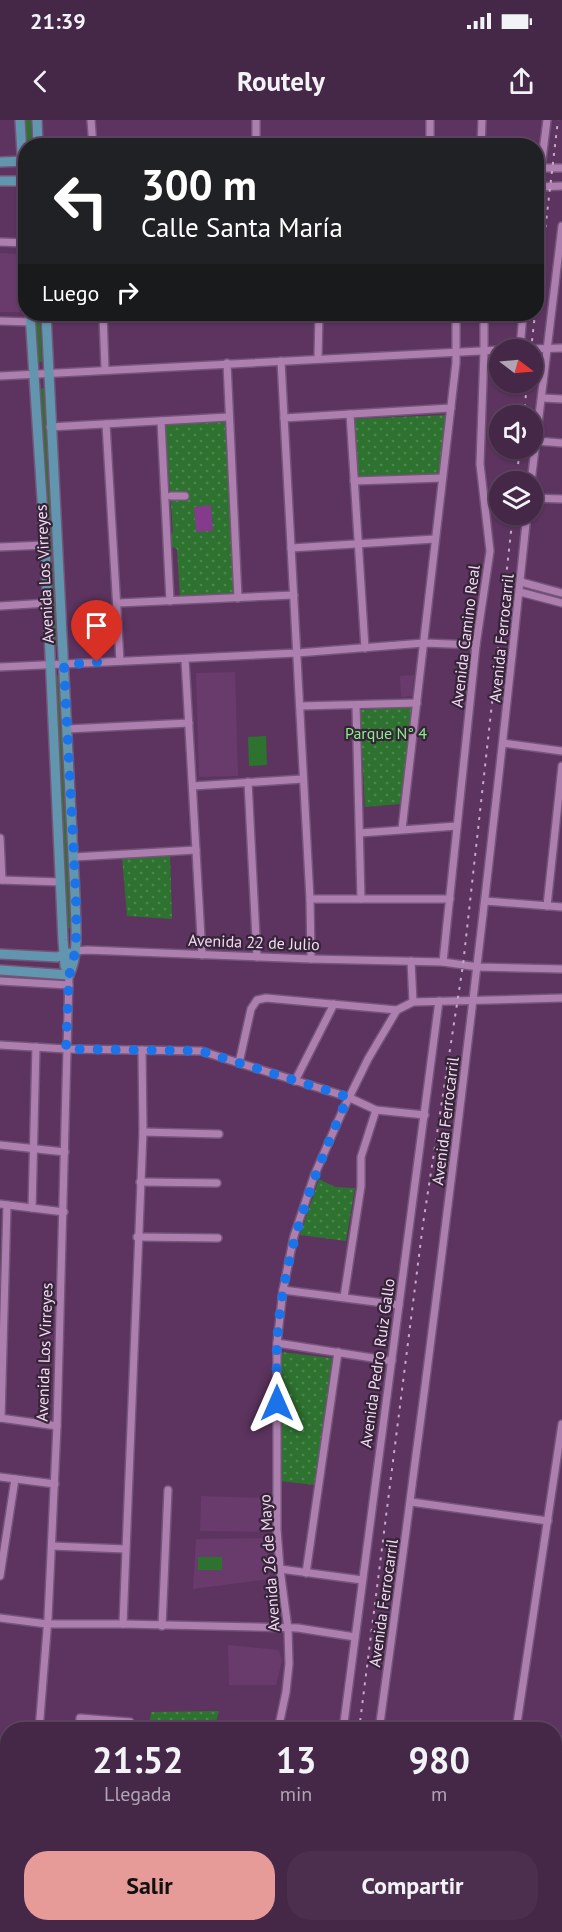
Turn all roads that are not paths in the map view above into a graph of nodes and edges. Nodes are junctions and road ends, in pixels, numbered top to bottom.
1 (20, 120) edge
2 (37, 120) edge
3 (91, 120) edge
4 (256, 120) edge
5 (430, 120) edge
6 (482, 120) edge
7 (547, 120) edge
8 (22, 138) edge
9 (38, 138) edge
10 (92, 138) edge
11 (256, 138) edge
12 (430, 138) edge
13 (481, 138) edge
14 (544, 138) edge
15 (0, 162) edge
16 (18, 162) edge
17 (544, 168) edge
18 (562, 168) edge
19 (0, 181) edge
20 (18, 181) edge
21 (562, 186) edge
22 (544, 187) edge
23 (562, 225) edge
24 (0, 242) edge
25 (18, 243) edge
26 (18, 319) edge
27 (0, 321) edge
28 (31, 321) edge
29 (46, 321) edge
30 (103, 321) edge
31 (319, 321) edge
32 (456, 321) edge
33 (484, 321) edge
34 (522, 321) edge
35 (521, 339) edge
36 (543, 348) edge
37 (548, 348) junction
38 (562, 348) edge
39 (457, 351) junction
40 (484, 351) junction
41 (489, 351) edge
42 (318, 358) junction
43 (281, 361) junction
44 (227, 363) junction
45 (105, 369) junction
46 (49, 373) junction
47 (34, 375) junction
48 (0, 376) edge
49 (542, 398) junction
50 (562, 399) edge
51 (541, 405) edge
52 (451, 408) junction
53 (350, 414) junction
54 (230, 417) junction
55 (284, 418) junction
56 (161, 421) junction
57 (106, 424) junction
58 (50, 427) junction
59 (543, 442) edge
60 (562, 443) edge
61 (442, 478) junction
62 (354, 481) junction
63 (184, 495) dead end
64 (171, 496) dead end
65 (543, 498) edge
66 (562, 499) edge
67 (526, 525) edge
68 (435, 539) junction
69 (358, 543) junction
70 (45, 545) junction
71 (0, 547) edge
72 (291, 548) junction
73 (521, 582) junction
74 (520, 592) junction
75 (562, 593) edge
76 (294, 595) junction
77 (238, 598) junction
78 (170, 601) junction
79 (48, 603) junction
80 (118, 603) junction
81 (562, 603) edge
82 (0, 606) edge
83 (424, 643) junction
84 (476, 645) junction
85 (365, 648) junction
86 (297, 653) junction
87 (185, 659) junction
88 (120, 661) junction
89 (51, 665) junction
90 (64, 665) junction
91 (0, 667) edge
92 (417, 703) junction
93 (356, 705) junction
94 (300, 706) junction
95 (189, 723) junction
96 (68, 729) junction
97 (503, 743) junction
98 (562, 751) edge
99 (562, 766) edge
100 (303, 779) junction
101 (248, 782) junction
102 (193, 786) junction
103 (457, 826) junction
104 (402, 829) junction
105 (360, 833) junction
106 (0, 838) edge
107 (196, 850) junction
108 (553, 852) junction
109 (562, 853) edge
110 (74, 857) junction
111 (1, 880) edge
112 (61, 882) junction
113 (310, 899) junction
114 (361, 899) junction
115 (450, 899) junction
116 (485, 901) junction
117 (547, 906) junction
118 (562, 907) edge
119 (75, 951) junction
120 (0, 954) edge
121 (64, 955) junction
122 (202, 955) junction
123 (257, 957) junction
124 (311, 959) junction
125 (411, 961) junction
126 (443, 962) junction
127 (478, 967) junction
128 (562, 969) edge
129 (0, 970) edge
130 (69, 980) junction
131 (0, 981) edge
132 (562, 998) edge
133 (474, 999) junction
134 (439, 1001) junction
135 (413, 1002) junction
136 (334, 1004) junction
137 (397, 1010) junction
138 (0, 1045) edge
139 (36, 1047) junction
140 (66, 1049) junction
141 (142, 1050) junction
142 (239, 1063) junction
143 (296, 1081) junction
144 (348, 1097) junction
145 (376, 1110) junction
146 (425, 1115) junction
147 (143, 1132) junction
148 (219, 1134) dead end
149 (0, 1145) edge
150 (33, 1148) junction
151 (65, 1152) junction
152 (140, 1182) junction
153 (217, 1183) dead end
154 (4, 1204) edge
155 (32, 1208) junction
156 (64, 1212) junction
157 (137, 1237) junction
158 (218, 1238) dead end
159 (283, 1290) junction
160 (344, 1297) junction
161 (399, 1305) junction
162 (277, 1343) junction
163 (338, 1352) junction
164 (392, 1360) junction
165 (1, 1418) edge
166 (562, 1424) edge
167 (57, 1426) junction
168 (0, 1477) edge
169 (15, 1479) junction
170 (55, 1484) junction
171 (168, 1490) dead end
172 (411, 1502) junction
173 (548, 1521) junction
174 (52, 1546) junction
175 (125, 1549) junction
176 (279, 1569) junction
177 (306, 1573) junction
178 (0, 1576) edge
179 (362, 1580) junction
180 (0, 1617) edge
181 (47, 1624) junction
182 (123, 1624) junction
183 (162, 1626) junction
184 (288, 1629) junction
185 (355, 1637) junction
186 (40, 1722) edge
187 (80, 1722) edge
188 (130, 1722) dead end
189 (280, 1722) edge
190 (344, 1722) edge
191 (380, 1722) edge
192 (517, 1722) edge

1 - 8 main road
2 - 9 main road
3 - 10 street
4 - 11 street
5 - 12 street
6 - 13 street
7 - 14 street
15 - 16 main road
17 - 18 street
19 - 20 main road
21 - 22 street
23 - 37 street
24 - 25 street
26 - 27 street
28 - 47 main road, Avenida Los Virreyes
29 - 46 main road, Avenida Los Virreyes
30 - 45 street
31 - 42 street
32 - 39 street
33 - 40 street, Avenida Camino Real
34 - 35 street
36 - 37 street
37 - 38 street
37 - 49 street
39 - 40 street
39 - 42 street
39 - 52 street
40 - 41 street
40 - 84 street, Avenida Camino Real
42 - 43 street
43 - 44 street
43 - 55 street
44 - 45 street
44 - 54 street
45 - 46 street
46 - 47 street
46 - 58 main road, Avenida Los Virreyes
47 - 48 street
47 - 70 main road, Avenida Los Virreyes
49 - 50 street
49 - 51 street
52 - 53 street
52 - 61 street
53 - 55 street
53 - 62 street
54 - 56 street
54 - 77 street
55 - 72 street
56 - 57 street
56 - 78 street
57 - 58 street
57 - 80 street
58 - 90 main road, Avenida Los Virreyes
59 - 60 street
61 - 62 street
61 - 68 street
62 - 69 street
63 - 64 street
65 - 66 street
67 - 73 street, Avenida Ferrocarril
68 - 69 street
68 - 83 street
69 - 72 street
69 - 85 street
70 - 71 street
70 - 79 main road, Avenida Los Virreyes
72 - 76 street
73 - 74 street, Avenida Ferrocarril
73 - 75 street
74 - 81 street
74 - 97 street, Avenida Ferrocarril
76 - 77 street
76 - 86 street
77 - 78 street
78 - 80 street
79 - 82 street
79 - 89 main road, Avenida Los Virreyes
80 - 88 street
83 - 84 street
83 - 85 street
83 - 92 street
84 - 103 street, Avenida Camino Real
85 - 86 street
86 - 87 street
86 - 94 street
87 - 88 street
87 - 95 street
88 - 90 street
89 - 90 street
89 - 91 street
89 - 112 main road, Avenida Los Virreyes
90 - 96 main road, Avenida Los Virreyes
92 - 93 street
92 - 104 street
93 - 94 street
93 - 105 street
94 - 100 street
95 - 96 street
95 - 102 street
96 - 110 main road, Avenida Los Virreyes
97 - 98 street
97 - 116 street, Avenida Ferrocarril
99 - 108 street
100 - 101 street
100 - 113 street
101 - 102 street
101 - 123 street
102 - 107 street
103 - 104 street
103 - 115 street, Avenida Camino Real
104 - 105 street
105 - 114 street
106 - 111 street
107 - 110 street
107 - 122 street
108 - 109 street
108 - 117 street
110 - 119 main road, Avenida Los Virreyes
111 - 112 street
112 - 121 main road, Avenida Los Virreyes
113 - 114 street
113 - 124 street
114 - 115 street
115 - 126 street, Avenida Camino Real
116 - 117 street
116 - 127 street, Avenida Ferrocarril
117 - 118 street
119 - 121 main road, Avenida 22 de Julio
119 - 122 street, Avenida 22 de Julio
119 - 130 main road, Avenida Los Virreyes
120 - 121 main road, Avenida 22 de Julio
121 - 130 main road, Avenida Los Virreyes
122 - 123 street, Avenida 22 de Julio
123 - 124 street, Avenida 22 de Julio
124 - 125 street, Avenida 22 de Julio
125 - 126 street, Avenida 22 de Julio
125 - 135 street
126 - 127 street, Avenida 22 de Julio
127 - 128 street, Avenida 22 de Julio
127 - 133 street, Avenida Ferrocarril
129 - 130 main road
130 - 131 street
130 - 140 street, Avenida Los Virreyes
132 - 133 street
133 - 134 street
133 - 172 street, Avenida Ferrocarril
134 - 135 street
134 - 146 street, Avenida Pedro Ruiz Gallo
135 - 137 street
136 - 137 street
136 - 142 street
136 - 143 street
137 - 144 street, Avenida 26 de Mayo
138 - 139 street
139 - 140 street
139 - 150 street
140 - 141 street
140 - 151 street, Avenida Los Virreyes
141 - 142 street
141 - 147 street
142 - 143 street
143 - 144 street
144 - 145 street
144 - 159 street, Avenida 26 de Mayo
145 - 146 street
145 - 160 street
146 - 161 street, Avenida Pedro Ruiz Gallo
147 - 148 street
147 - 152 street
149 - 150 street
150 - 151 street
150 - 155 street
151 - 156 street, Avenida Los Virreyes
152 - 153 street
152 - 157 street
154 - 155 street
154 - 165 street
155 - 156 street
156 - 167 street, Avenida Los Virreyes
157 - 158 street
157 - 175 street
159 - 160 street
159 - 162 street, Avenida 26 de Mayo
160 - 161 street
161 - 164 street, Avenida Pedro Ruiz Gallo
162 - 163 street
162 - 176 street, Avenida 26 de Mayo
163 - 164 street
163 - 177 street
164 - 179 street, Avenida Pedro Ruiz Gallo
165 - 167 street
166 - 173 street
167 - 170 street, Avenida Los Virreyes
168 - 169 street
169 - 170 street
169 - 178 street
170 - 174 street, Avenida Los Virreyes
171 - 183 street
172 - 173 street
172 - 191 street, Avenida Ferrocarril
173 - 192 street
174 - 175 street
174 - 181 street, Avenida Los Virreyes
175 - 182 street
176 - 177 street
176 - 184 street, Avenida 26 de Mayo
177 - 179 street
179 - 185 street, Avenida Pedro Ruiz Gallo
180 - 181 street
181 - 182 street
181 - 186 street, Avenida Los Virreyes
182 - 183 street
183 - 184 street
184 - 185 street
184 - 189 street, Avenida 26 de Mayo
185 - 190 street, Avenida Pedro Ruiz Gallo
187 - 188 street

